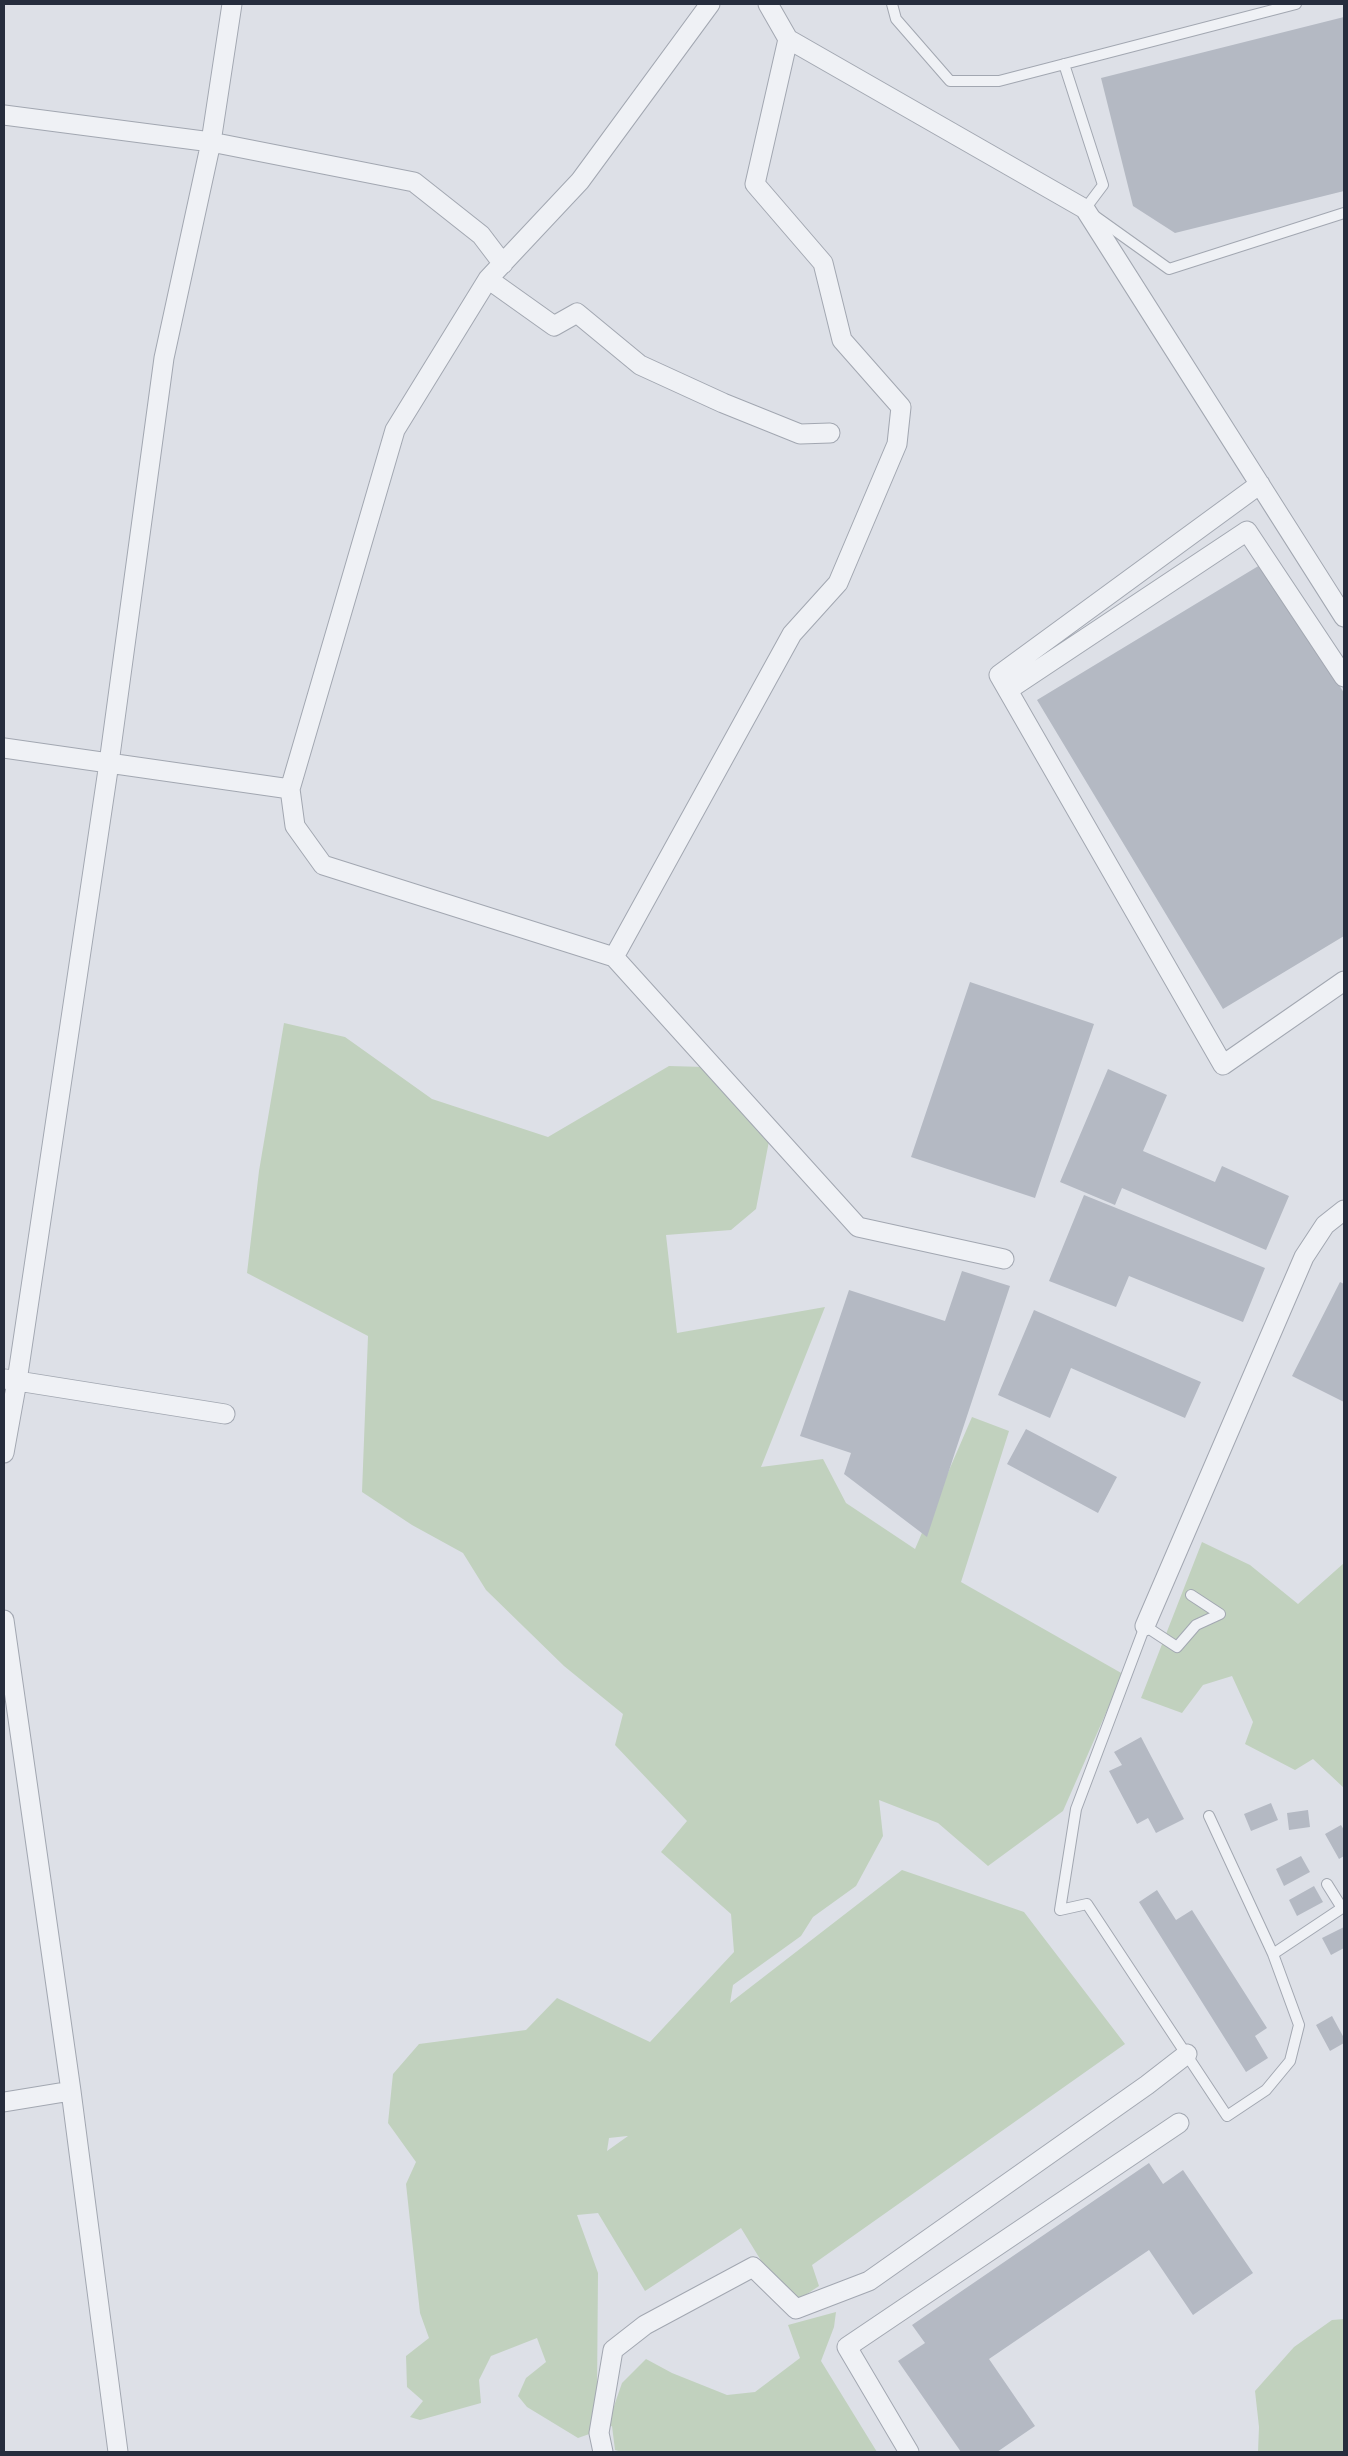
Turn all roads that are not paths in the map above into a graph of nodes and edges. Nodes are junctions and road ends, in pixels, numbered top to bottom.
1 (232, 4) edge
2 (710, 4) edge
3 (768, 4) edge
4 (892, 4) edge
5 (1296, 4) edge
6 (788, 39) junction
7 (1064, 64) junction
8 (4, 115) edge
9 (211, 142) junction
10 (1085, 209) junction
11 (1344, 213) edge
12 (502, 264) junction
13 (488, 279) junction
14 (830, 434) dead end
15 (1260, 484) junction
16 (1344, 616) edge
17 (1344, 677) edge
18 (1008, 690) junction
19 (4, 748) edge
20 (109, 763) junction
21 (290, 789) junction
22 (614, 957) junction
23 (1344, 980) edge
24 (1344, 1210) edge
25 (1004, 1259) dead end
26 (10, 1380) edge
27 (225, 1414) dead end
28 (4, 1453) edge
29 (1191, 1596) dead end
30 (4, 1620) edge
31 (1145, 1626) junction
32 (1209, 1816) dead end
33 (1327, 1884) dead end
34 (1274, 1954) junction
35 (1186, 2054) junction
36 (71, 2092) junction
37 (4, 2102) edge
38 (1179, 2123) dead end
39 (118, 2452) edge
40 (603, 2452) edge
41 (909, 2452) edge

1 - 9 street
2 - 12 street
3 - 6 street
4 - 7 lane
5 - 7 lane
6 - 10 street
6 - 22 street
7 - 10 lane
8 - 9 street
9 - 12 street
9 - 20 street
10 - 11 lane
10 - 15 street
12 - 13 street
13 - 14 street
13 - 21 street
15 - 16 street
15 - 18 street
17 - 18 street
18 - 23 street
19 - 20 street
20 - 21 street
20 - 26 street
21 - 22 street
22 - 25 street
24 - 31 street
26 - 27 street
26 - 28 street
29 - 31 lane
30 - 36 street
31 - 35 lane
32 - 34 lane
33 - 34 lane
34 - 35 lane
35 - 40 street
36 - 37 street
36 - 39 street
38 - 41 street

